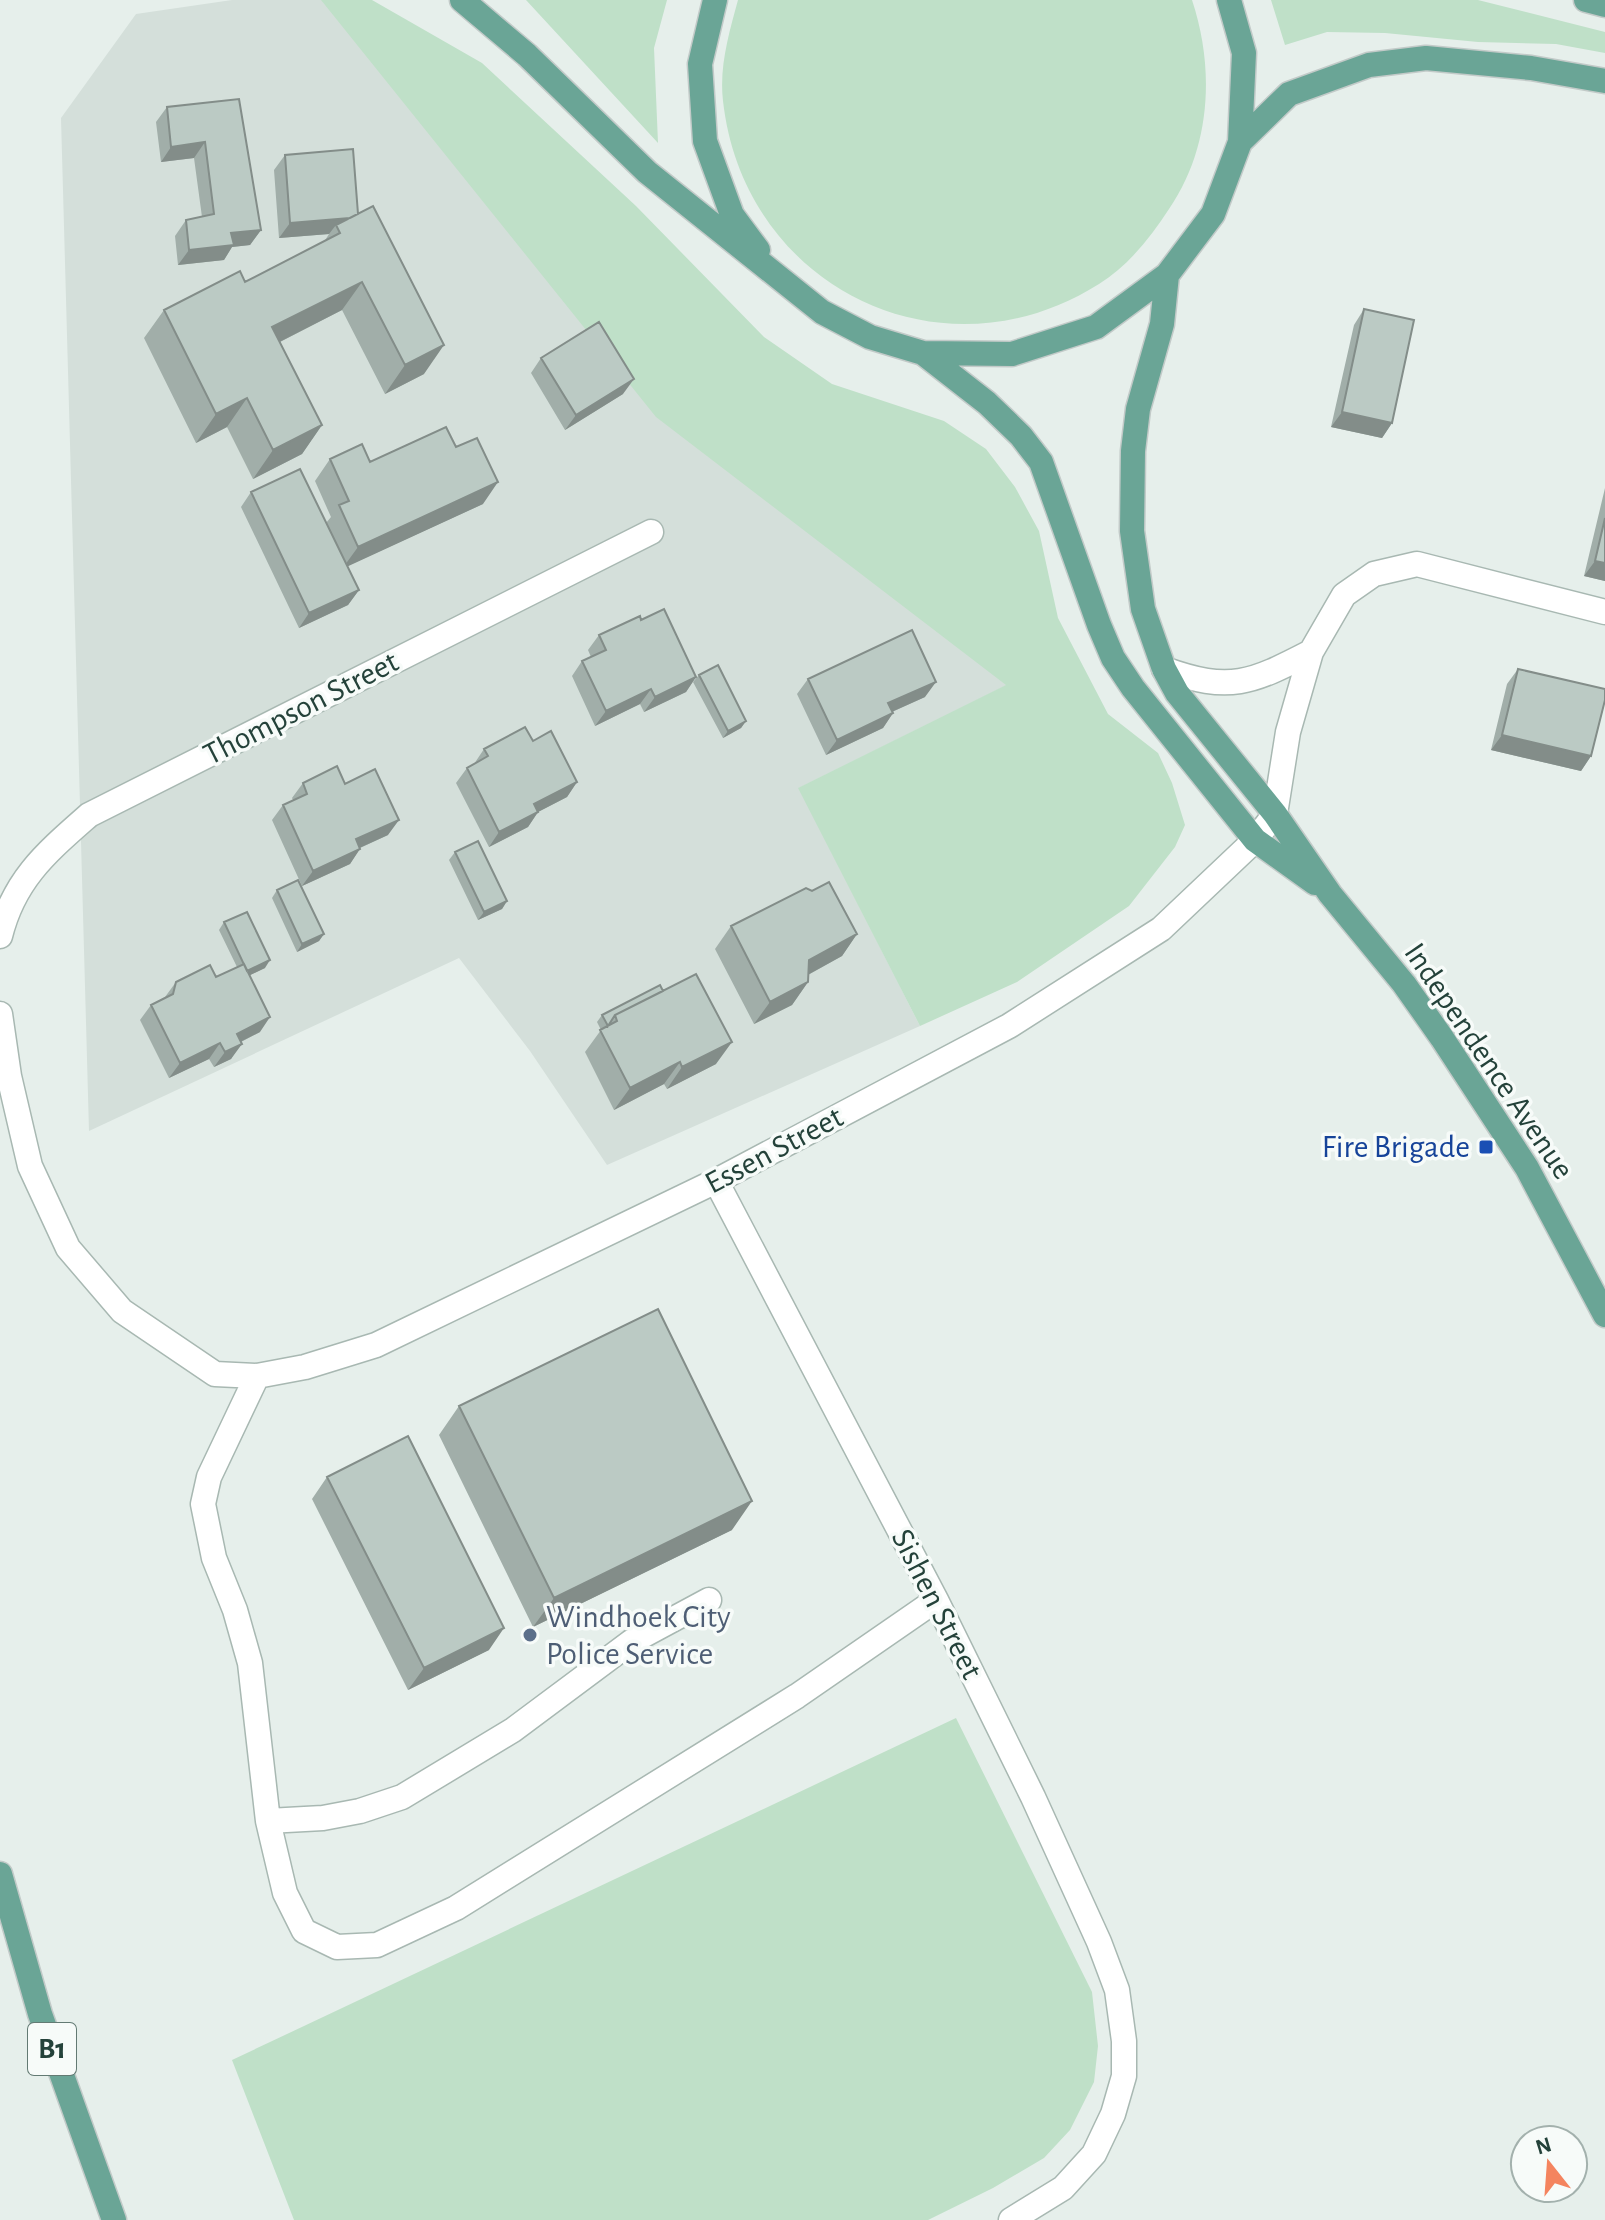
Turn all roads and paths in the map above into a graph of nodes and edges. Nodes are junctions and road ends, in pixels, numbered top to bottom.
1 (462, 0) edge
2 (715, 0) edge
3 (1229, 0) edge
4 (1586, 0) edge
5 (1605, 5) edge
6 (1605, 81) edge
7 (1240, 142) junction
8 (1167, 275) junction
9 (779, 277) junction
10 (923, 353) junction
11 (651, 532) dead end
12 (1605, 612) edge
13 (1311, 652) junction
14 (1164, 669) junction
15 (1275, 814) junction
16 (1255, 840) junction
17 (1330, 894) junction
18 (0, 936) edge
19 (0, 1014) edge
20 (716, 1181) junction
21 (1605, 1315) edge
22 (257, 1376) junction
23 (709, 1600) dead end
24 (936, 1600) junction
25 (268, 1821) junction
26 (0, 1874) edge
27 (114, 2220) edge
28 (1011, 2220) edge

1 - 9 main road, Independence Avenue
2 - 9 main road, Independence Avenue
3 - 7 main road, Independence Avenue
4 - 5 main road
6 - 7 main road
7 - 8 main road, Independence Avenue
8 - 10 main road, Independence Avenue
8 - 14 main road, Independence Avenue
9 - 10 main road, Independence Avenue
10 - 16 main road, Independence Avenue
11 - 18 street, Thompson Street
12 - 13 street
13 - 14 street
13 - 15 street
14 - 15 main road, Independence Avenue
15 - 16 street, Essen Street
15 - 17 main road, Independence Avenue
16 - 17 main road, Independence Avenue
16 - 20 street, Essen Street
17 - 21 main road, Independence Avenue
19 - 22 street, Essen Street
20 - 22 street, Essen Street
20 - 24 street, Sishen Street
22 - 25 street
23 - 25 street
24 - 25 street
24 - 28 street, Sishen Street
26 - 27 main road, B1

